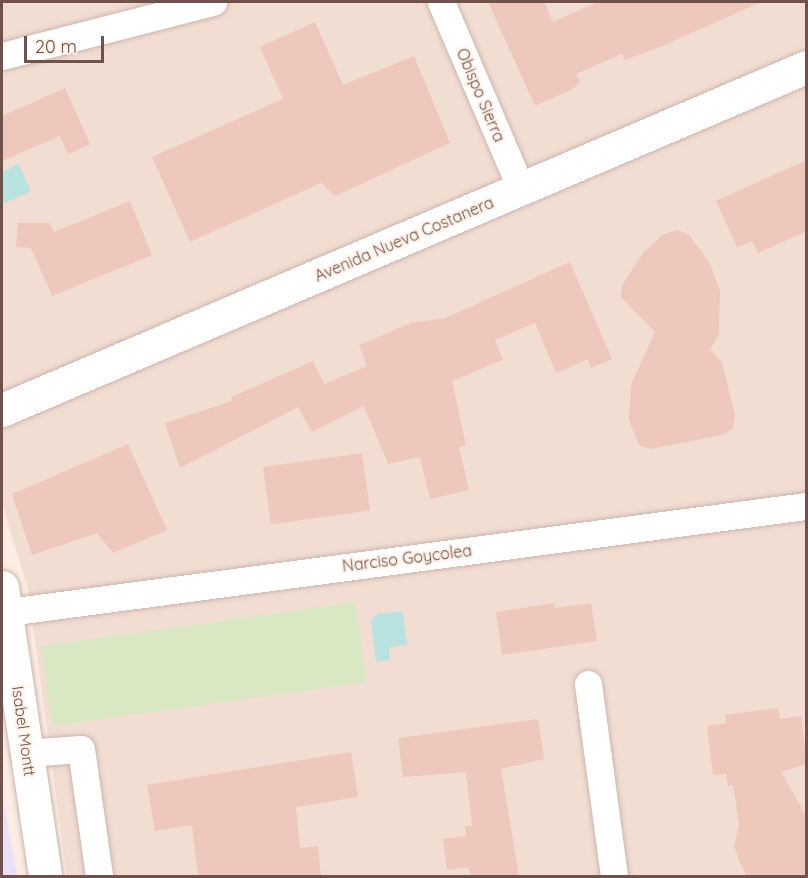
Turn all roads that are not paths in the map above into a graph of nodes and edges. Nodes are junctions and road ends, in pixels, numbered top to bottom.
1 (213, 2) edge
2 (441, 2) edge
3 (2, 56) edge
4 (807, 68) edge
5 (521, 189) junction
6 (2, 410) edge
7 (807, 506) edge
8 (5, 599) edge
9 (588, 684) dead end
10 (26, 753) junction
11 (45, 876) edge
12 (99, 876) edge
13 (614, 876) edge

1 - 3 street
2 - 5 street, Obispo Sierra
4 - 5 main road, Avenida Nueva Costanera
5 - 6 main road, Avenida Nueva Costanera
7 - 8 street, Narciso Goycolea
8 - 10 main road, Isabel Montt
9 - 13 street
10 - 11 main road, Isabel Montt
10 - 12 street

